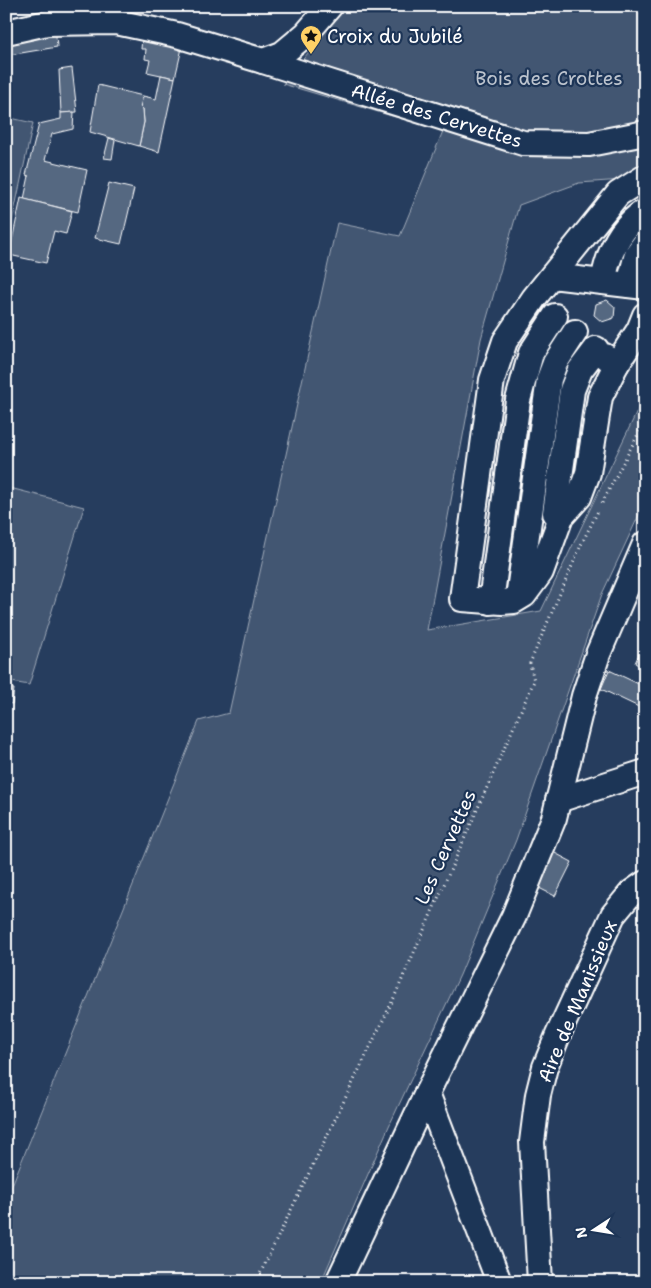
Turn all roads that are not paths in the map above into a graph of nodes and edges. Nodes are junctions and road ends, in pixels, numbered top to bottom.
1 (330, 6) edge
2 (116, 14) edge
3 (44, 15) edge
4 (6, 32) edge
5 (263, 61) junction
6 (645, 133) edge
7 (645, 178) edge
8 (645, 211) edge
9 (645, 244) edge
10 (552, 276) junction
11 (603, 282) junction
12 (637, 286) edge
13 (534, 298) junction
14 (645, 315) edge
15 (555, 316) junction
16 (575, 332) junction
17 (596, 349) junction
18 (616, 365) junction
19 (489, 402) junction
20 (516, 406) junction
21 (543, 410) junction
22 (569, 413) junction
23 (596, 417) junction
24 (476, 501) junction
25 (503, 505) junction
26 (530, 509) junction
27 (558, 515) junction
28 (645, 544) edge
29 (518, 598) junction
30 (491, 602) junction
31 (645, 772) edge
32 (558, 800) junction
33 (645, 883) edge
34 (427, 1093) junction
35 (338, 1282) edge
36 (499, 1282) edge
37 (540, 1282) edge

1 - 5 street
2 - 3 street, Allée des Cervettes
2 - 5 street, Allée des Cervettes
3 - 4 street, Allée des Cervettes
5 - 6 street, Allée des Cervettes
7 - 10 street
8 - 11 street
9 - 12 street
10 - 11 street
10 - 13 street
11 - 12 street
13 - 15 street
13 - 19 street
14 - 18 street
15 - 16 street
15 - 20 street
16 - 17 street
16 - 21 street
17 - 18 street
17 - 22 street
18 - 23 street
19 - 20 street
19 - 24 street
20 - 21 street
20 - 25 street
21 - 22 street
21 - 26 street
22 - 23 street
22 - 27 street
23 - 27 street
24 - 25 street
24 - 30 street
25 - 26 street
25 - 30 street
26 - 27 street
26 - 29 street
27 - 29 street
28 - 32 street
29 - 30 street
31 - 32 street
32 - 34 street
33 - 37 street, Aire de Manissieux
34 - 35 street
34 - 36 street

